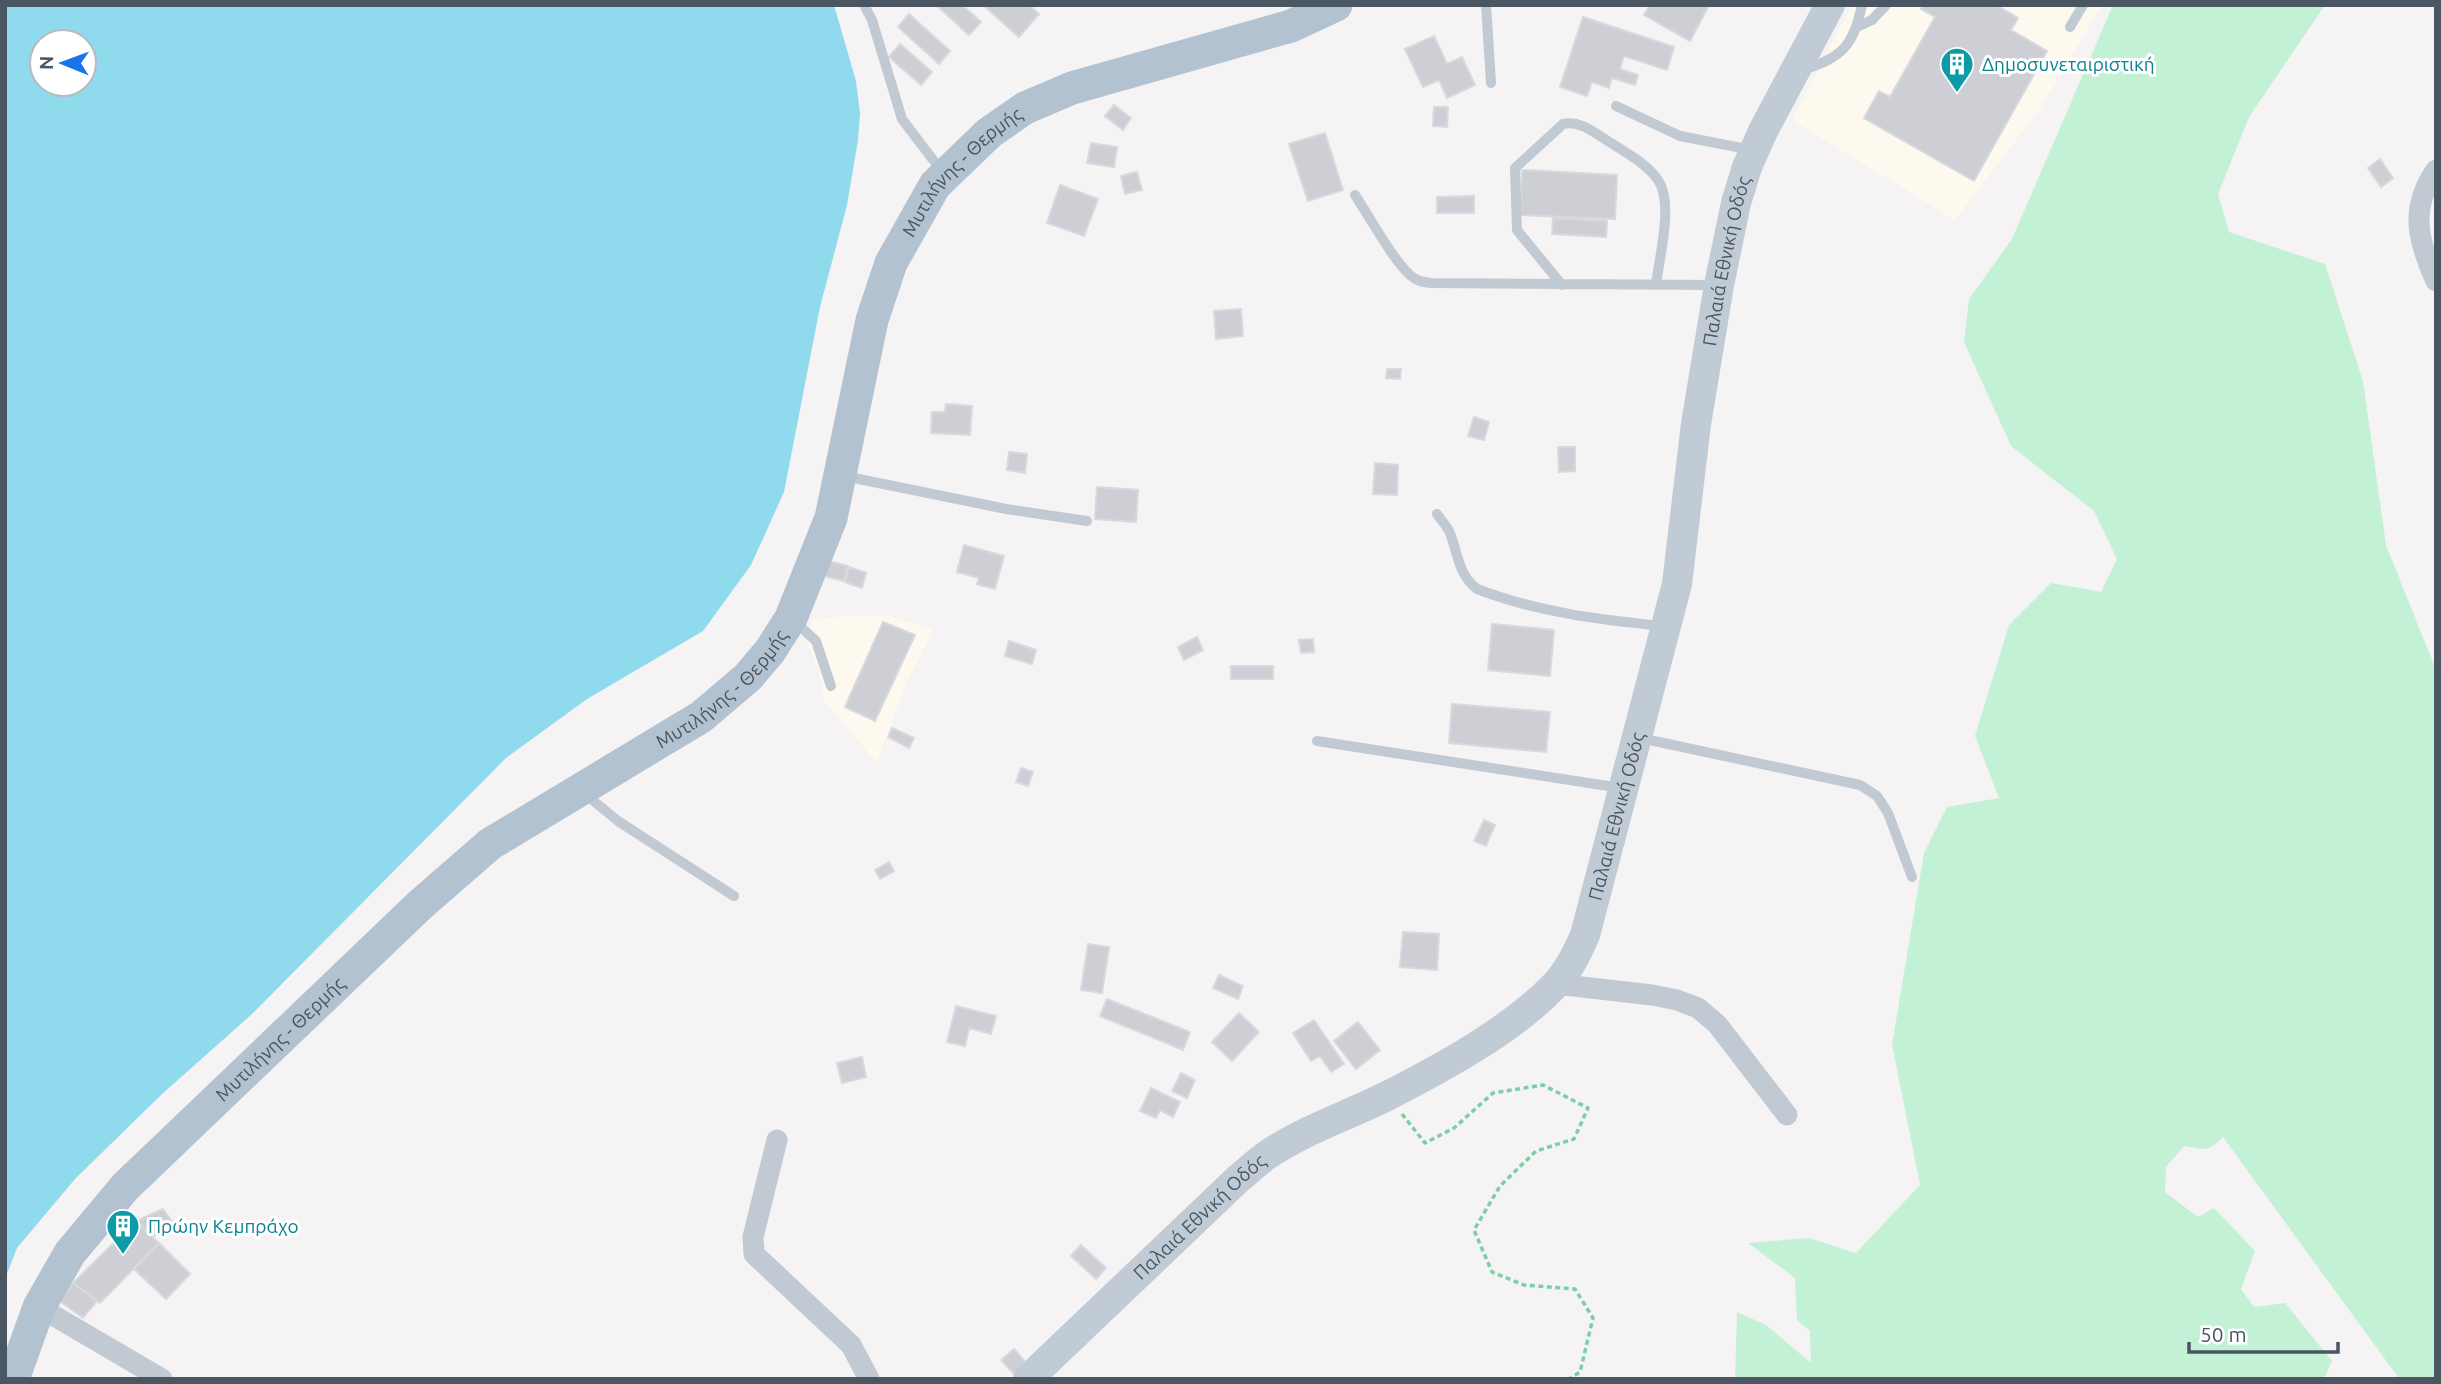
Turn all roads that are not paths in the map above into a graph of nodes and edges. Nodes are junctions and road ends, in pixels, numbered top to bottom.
1 (864, 5) edge
2 (1336, 5) edge
3 (1486, 5) edge
4 (1830, 5) edge
5 (1862, 5) edge
6 (1886, 5) edge
7 (2083, 5) edge
8 (1857, 27) junction
9 (2070, 27) dead end
10 (1794, 73) junction
11 (1491, 83) dead end
12 (1616, 106) dead end
13 (1755, 150) junction
14 (2436, 170) edge
15 (945, 175) junction
16 (1355, 195) dead end
17 (2436, 281) edge
18 (1562, 285) junction
19 (1656, 285) junction
20 (1719, 285) junction
21 (841, 475) junction
22 (1437, 514) dead end
23 (1087, 521) dead end
24 (791, 618) junction
25 (1666, 626) junction
26 (831, 686) dead end
27 (1637, 737) junction
28 (1317, 741) dead end
29 (1623, 788) junction
30 (580, 790) junction
31 (1912, 877) dead end
32 (734, 896) dead end
33 (1556, 984) junction
34 (1787, 1115) dead end
35 (777, 1140) dead end
36 (39, 1307) junction
37 (868, 1378) edge
38 (13, 1379) edge
39 (162, 1379) edge
40 (858, 1379) edge
41 (1028, 1379) edge

1 - 15 lane
2 - 15 main road, Μυτιλήνης - Θερμής
3 - 11 lane
4 - 10 main road, Παλαιά Εθνική Οδός
5 - 8 lane
6 - 8 lane
7 - 9 lane
8 - 10 lane
10 - 13 main road, Παλαιά Εθνική Οδός
12 - 13 lane
13 - 20 main road, Παλαιά Εθνική Οδός
14 - 17 street
15 - 21 main road, Μυτιλήνης - Θερμής
16 - 18 lane
18 - 19 lane
18 - 19 lane
19 - 20 lane
20 - 25 main road, Παλαιά Εθνική Οδός
21 - 23 lane
21 - 24 main road, Μυτιλήνης - Θερμής
22 - 25 lane
24 - 26 lane
24 - 30 main road, Μυτιλήνης - Θερμής
25 - 27 main road, Παλαιά Εθνική Οδός
27 - 29 main road, Παλαιά Εθνική Οδός
27 - 31 lane
28 - 29 lane
29 - 33 main road, Παλαιά Εθνική Οδός
30 - 32 lane
30 - 36 main road, Μυτιλήνης - Θερμής
33 - 34 street
33 - 41 main road, Παλαιά Εθνική Οδός
35 - 37 street
36 - 38 main road, Μυτιλήνης - Θερμής
36 - 39 street
37 - 40 street

